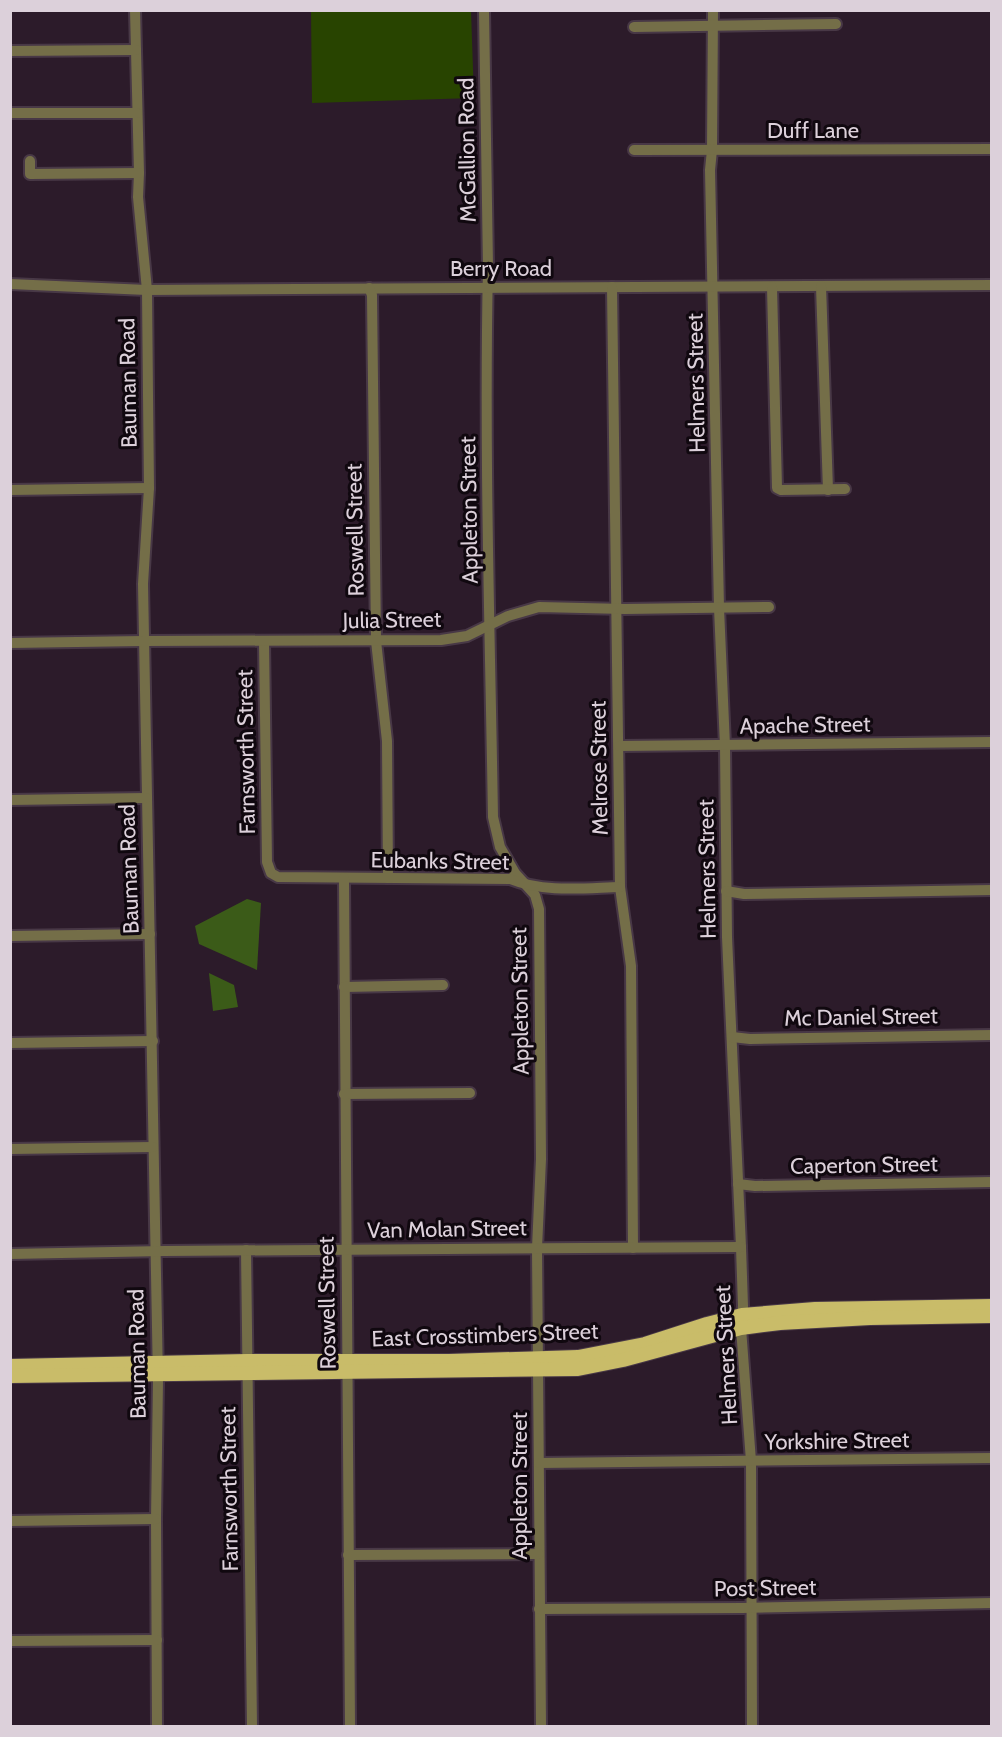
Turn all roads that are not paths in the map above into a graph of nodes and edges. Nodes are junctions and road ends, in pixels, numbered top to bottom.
1 (135, 10) edge
2 (484, 10) edge
3 (713, 10) edge
4 (836, 24) dead end
5 (713, 26) junction
6 (634, 27) dead end
7 (136, 50) junction
8 (10, 51) edge
9 (10, 113) edge
10 (137, 113) junction
11 (992, 149) edge
12 (634, 150) dead end
13 (712, 150) junction
14 (30, 161) dead end
15 (139, 173) junction
16 (10, 285) edge
17 (992, 285) edge
18 (821, 286) junction
19 (612, 287) junction
20 (772, 287) junction
21 (369, 288) junction
22 (488, 288) junction
23 (713, 288) junction
24 (147, 290) junction
25 (149, 488) junction
26 (845, 489) dead end
27 (10, 490) edge
28 (828, 490) junction
29 (719, 608) junction
30 (769, 608) dead end
31 (616, 609) junction
32 (490, 624) junction
33 (467, 636) junction
34 (144, 641) junction
35 (264, 641) junction
36 (376, 641) junction
37 (10, 643) edge
38 (490, 650) junction
39 (992, 742) edge
40 (619, 746) junction
41 (725, 746) junction
42 (146, 798) junction
43 (10, 800) edge
44 (267, 862) joint
45 (512, 876) junction
46 (344, 878) junction
47 (388, 878) junction
48 (620, 887) junction
49 (992, 890) edge
50 (726, 891) junction
51 (537, 892) junction
52 (150, 933) junction
53 (10, 936) edge
54 (443, 985) dead end
55 (344, 987) junction
56 (992, 1035) edge
57 (732, 1037) junction
58 (153, 1041) junction
59 (10, 1043) edge
60 (470, 1093) dead end
61 (344, 1094) junction
62 (153, 1147) junction
63 (10, 1149) edge
64 (992, 1182) edge
65 (738, 1184) junction
66 (741, 1247) junction
67 (537, 1248) junction
68 (633, 1248) junction
69 (346, 1249) junction
70 (246, 1250) junction
71 (155, 1251) junction
72 (10, 1254) edge
73 (992, 1306) edge
74 (964, 1311) junction
75 (992, 1316) edge
76 (741, 1321) junction
77 (538, 1364) junction
78 (10, 1366) edge
79 (348, 1366) junction
80 (247, 1367) junction
81 (158, 1369) junction
82 (60, 1370) junction
83 (10, 1376) edge
84 (992, 1458) edge
85 (751, 1461) junction
86 (539, 1463) junction
87 (156, 1519) junction
88 (10, 1521) edge
89 (539, 1554) junction
90 (348, 1555) junction
91 (992, 1603) edge
92 (751, 1608) junction
93 (539, 1609) junction
94 (157, 1640) junction
95 (10, 1641) edge
96 (157, 1726) edge
97 (252, 1726) edge
98 (350, 1726) edge
99 (541, 1726) edge
100 (752, 1726) edge

1 - 7 street, Bauman Road
2 - 22 street, McGallion Road
3 - 5 street, Helmers Street
4 - 5 street
5 - 6 street
5 - 13 street, Helmers Street
7 - 8 street
7 - 10 street, Bauman Road
9 - 10 street
10 - 15 street, Bauman Road
11 - 13 street, Duff Lane
12 - 13 street, Duff Lane
13 - 23 street, Helmers Street
14 - 15 street
15 - 24 street, Bauman Road
16 - 24 street, Berry Road
17 - 18 street, Berry Road
18 - 20 street, Berry Road
18 - 28 street
19 - 22 street, Berry Road
19 - 23 street, Berry Road
19 - 31 street, Melrose Street
20 - 23 street, Berry Road
20 - 28 street
21 - 22 street, Berry Road
21 - 24 street, Berry Road
21 - 36 street, Roswell Street
22 - 32 street, Appleton Street
23 - 29 street, Helmers Street
24 - 25 street, Bauman Road
25 - 27 street
25 - 34 street, Bauman Road
26 - 28 street
29 - 30 street, Julia Street
29 - 31 street, Julia Street
29 - 41 street, Helmers Street
31 - 32 street, Julia Street
31 - 40 street, Melrose Street
32 - 33 street, Julia Street
32 - 38 street, Appleton Street
33 - 36 street, Julia Street
33 - 38 street
34 - 35 street, Julia Street
34 - 37 street, Julia Street
34 - 42 street, Bauman Road
35 - 36 street, Julia Street
35 - 44 street, Farnsworth Street
36 - 47 street, Roswell Street
38 - 45 street, Appleton Street
39 - 41 street, Apache Street
40 - 41 street, Apache Street
40 - 48 street, Melrose Street
41 - 50 street, Helmers Street
42 - 43 street
42 - 52 street, Bauman Road
44 - 46 street, Eubanks Street
45 - 47 street, Eubanks Street
45 - 51 street, Appleton Street
46 - 47 street, Eubanks Street
46 - 55 street, Roswell Street
48 - 51 street, Eubanks Street
48 - 68 street, Melrose Street
49 - 50 street
50 - 57 street, Helmers Street
51 - 67 street, Appleton Street
52 - 53 street
52 - 58 street, Bauman Road
54 - 55 street
55 - 61 street, Roswell Street
56 - 57 street, Mc Daniel Street
57 - 65 street, Helmers Street
58 - 59 street
58 - 62 street, Bauman Road
60 - 61 street
61 - 69 street, Roswell Street
62 - 63 street
62 - 71 street, Bauman Road
64 - 65 street, Caperton Street
65 - 66 street, Helmers Street
66 - 68 street, Van Molan Street
66 - 76 street, Helmers Street
67 - 68 street, Van Molan Street
67 - 69 street, Van Molan Street
67 - 77 street, Appleton Street
69 - 70 street, Van Molan Street
69 - 79 street, Roswell Street
70 - 71 street, Van Molan Street
70 - 80 street, Farnsworth Street
71 - 72 street, Van Molan Street
71 - 81 street, Bauman Road
73 - 74 main road, East Crosstimbers Street
74 - 75 main road, East Crosstimbers Street
74 - 76 main road, East Crosstimbers Street
76 - 77 main road, East Crosstimbers Street
76 - 85 street, Helmers Street
77 - 79 main road, East Crosstimbers Street
77 - 86 street, Appleton Street
78 - 82 main road, East Crosstimbers Street
79 - 80 main road, East Crosstimbers Street
79 - 90 street, Roswell Street
80 - 81 main road, East Crosstimbers Street
80 - 97 street, Farnsworth Street
81 - 82 main road, East Crosstimbers Street
81 - 87 street, Bauman Road
82 - 83 main road, East Crosstimbers Street
84 - 85 street, Yorkshire Street
85 - 86 street, Yorkshire Street
85 - 92 street, Helmers Street
86 - 89 street, Appleton Street
87 - 88 street
87 - 94 street, Bauman Road
89 - 90 street
89 - 93 street, Appleton Street
90 - 98 street, Roswell Street
91 - 92 street, Post Street
92 - 93 street, Post Street
92 - 100 street, Helmers Street
93 - 99 street, Appleton Street
94 - 95 street
94 - 96 street, Bauman Road

